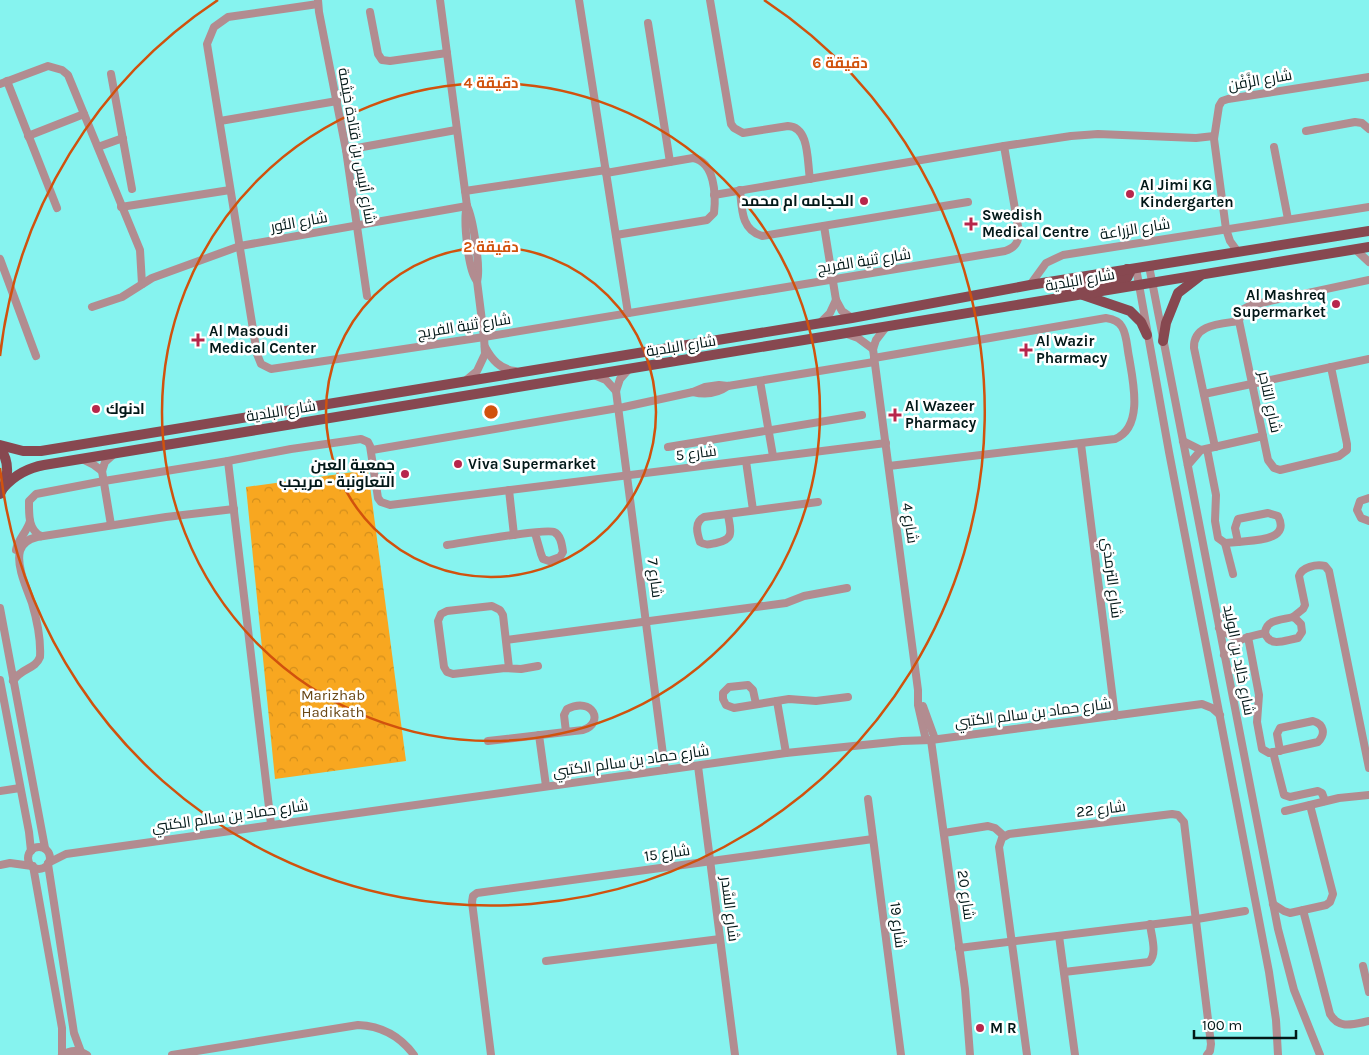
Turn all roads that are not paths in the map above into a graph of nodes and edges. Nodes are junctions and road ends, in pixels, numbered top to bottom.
1 (440, 0) edge
2 (579, 0) edge
3 (710, 0) edge
4 (318, 2) edge
5 (370, 12) dead end
6 (648, 24) dead end
7 (447, 53) junction
8 (111, 74) dead end
9 (1369, 77) edge
10 (3, 82) edge
11 (337, 101) junction
12 (84, 114) junction
13 (220, 121) junction
14 (1369, 129) edge
15 (456, 130) junction
16 (1306, 131) dead end
17 (28, 136) junction
18 (1214, 136) junction
19 (123, 138) junction
20 (1004, 146) junction
21 (98, 147) junction
22 (1274, 147) dead end
23 (346, 150) junction
24 (670, 162) junction
25 (606, 171) junction
26 (810, 179) junction
27 (132, 189) dead end
28 (230, 190) junction
29 (740, 190) junction
30 (465, 191) junction
31 (714, 194) junction
32 (968, 202) dead end
33 (466, 206) junction
34 (121, 207) junction
35 (1369, 207) edge
36 (57, 208) dead end
37 (1288, 220) junction
38 (356, 225) junction
39 (824, 226) junction
40 (1226, 229) junction
41 (1369, 231) edge
42 (616, 235) junction
43 (240, 246) junction
44 (1369, 247) edge
45 (1355, 249) junction
46 (1238, 252) junction
47 (0, 259) edge
48 (1369, 262) edge
49 (1149, 266) junction
50 (1131, 268) junction
51 (1203, 274) junction
52 (833, 280) junction
53 (1369, 280) edge
54 (1152, 283) junction
55 (142, 284) junction
56 (1030, 284) junction
57 (1139, 285) junction
58 (1082, 295) junction
59 (367, 296) dead end
60 (1056, 299) junction
61 (836, 300) junction
62 (92, 307) dead end
63 (628, 313) junction
64 (852, 318) junction
65 (1239, 320) junction
66 (820, 323) junction
67 (886, 327) junction
68 (847, 334) junction
69 (1147, 335) junction
70 (484, 337) junction
71 (1163, 341) junction
72 (485, 347) junction
73 (873, 349) junction
74 (36, 356) dead end
75 (1369, 358) edge
76 (874, 360) junction
77 (1331, 367) junction
78 (628, 370) junction
79 (520, 372) junction
80 (593, 375) junction
81 (465, 381) junction
82 (760, 381) junction
83 (1252, 384) junction
84 (616, 391) junction
85 (1204, 394) junction
86 (619, 408) junction
87 (862, 415) dead end
88 (768, 431) junction
89 (1263, 436) junction
90 (1183, 441) junction
91 (886, 443) junction
92 (1081, 444) junction
93 (0, 446) edge
94 (668, 447) dead end
95 (1208, 449) junction
96 (372, 450) junction
97 (115, 453) junction
98 (773, 456) junction
99 (81, 459) junction
100 (228, 461) junction
101 (746, 461) junction
102 (1188, 465) junction
103 (889, 466) junction
104 (102, 471) junction
105 (627, 475) junction
106 (104, 481) junction
107 (2, 490) edge
108 (509, 490) junction
109 (1369, 498) edge
110 (818, 502) dead end
111 (234, 509) junction
112 (753, 510) junction
113 (728, 514) junction
114 (30, 521) junction
115 (1369, 521) edge
116 (111, 525) junction
117 (535, 532) dead end
118 (514, 535) junction
119 (41, 536) junction
120 (1238, 542) junction
121 (1225, 543) junction
122 (447, 545) dead end
123 (21, 570) junction
124 (1233, 574) dead end
125 (847, 588) dead end
126 (0, 608) edge
127 (1292, 618) junction
128 (646, 621) junction
129 (1219, 628) junction
130 (1265, 633) junction
131 (1248, 637) junction
132 (506, 640) junction
133 (1238, 640) junction
134 (1224, 655) junction
135 (10, 662) junction
136 (538, 666) dead end
137 (509, 668) junction
138 (25, 669) junction
139 (0, 680) edge
140 (13, 681) junction
141 (1216, 689) junction
142 (848, 697) dead end
143 (777, 701) junction
144 (756, 704) dead end
145 (1202, 704) junction
146 (1220, 715) junction
147 (1115, 716) junction
148 (566, 732) junction
149 (539, 735) junction
150 (931, 740) junction
151 (488, 741) dead end
152 (1277, 752) junction
153 (786, 753) junction
154 (698, 766) junction
155 (1369, 768) edge
156 (665, 770) junction
157 (546, 786) junction
158 (20, 788) junction
159 (0, 791) edge
160 (1369, 794) edge
161 (868, 799) dead end
162 (1325, 801) junction
163 (1310, 805) junction
164 (1284, 811) dead end
165 (271, 824) junction
166 (944, 833) junction
167 (1004, 836) junction
168 (874, 839) junction
169 (45, 849) junction
170 (30, 851) junction
171 (66, 854) junction
172 (710, 861) junction
173 (10, 863) junction
174 (48, 864) junction
175 (0, 865) edge
176 (33, 866) junction
177 (1255, 896) junction
178 (1273, 904) junction
179 (1303, 910) junction
180 (1245, 911) junction
181 (1290, 912) junction
182 (1197, 919) junction
183 (1150, 924) junction
184 (1260, 924) junction
185 (1278, 929) junction
186 (1059, 936) junction
187 (720, 939) junction
188 (1012, 942) junction
189 (959, 948) junction
190 (546, 960) dead end
191 (1363, 966) dead end
192 (1064, 972) junction
193 (1369, 992) edge
194 (1369, 1022) edge
195 (84, 1053) edge
196 (62, 1055) edge
197 (172, 1055) edge
198 (414, 1055) edge
199 (491, 1055) edge
200 (735, 1055) edge
201 (901, 1055) edge
202 (970, 1055) edge
203 (1027, 1055) edge
204 (1075, 1055) edge
205 (1207, 1055) edge
206 (1278, 1055) edge
207 (1320, 1055) edge

1 - 7 street
2 - 25 street
3 - 26 street
4 - 11 street, شارع أنيس بن قتادة خيثمة
4 - 13 street, شارع ثنية الفريج
5 - 7 street
6 - 24 street
7 - 15 street
8 - 19 street
9 - 18 street, شارع الزَّفْن
10 - 12 street
10 - 17 street
11 - 13 street
11 - 23 street, شارع أنيس بن قتادة خيثمة
12 - 17 street
12 - 21 street
13 - 28 street, شارع ثنية الفريج
14 - 16 street
15 - 23 street
15 - 30 street
17 - 36 street
18 - 20 street
18 - 40 street, شارع الزَّفْن
19 - 21 street
19 - 27 street
20 - 26 street
20 - 52 street, شارع ثنية الفريج
21 - 34 street
22 - 37 street
23 - 38 street, شارع أنيس بن قتادة خيثمة
24 - 25 street
24 - 31 street
25 - 30 street
25 - 42 street
26 - 29 street
28 - 34 street
28 - 43 street, شارع ثنية الفريج
29 - 31 street
29 - 39 street
30 - 33 street
31 - 42 street
32 - 39 street
33 - 38 street, شارع النُّور
33 - 70 street
34 - 55 street
35 - 37 street, شارع الزراعة
37 - 40 street, شارع الزراعة
38 - 43 street, شارع النُّور
38 - 59 street, شارع أنيس بن قتادة خيثمة
39 - 52 street
40 - 46 street, شارع الزَّفْن
40 - 56 street, شارع الزراعة
41 - 46 main road, شارع البلدية
42 - 63 street
43 - 55 street, شارع النُّور
43 - 70 street, شارع ثنية الفريج
44 - 45 main road, شارع البلدية
45 - 48 street
45 - 51 main road, شارع البلدية
46 - 49 main road, شارع البلدية
47 - 74 street
49 - 50 main road, شارع البلدية
49 - 54 street, شارع خالِد بن الوليد
50 - 56 main road, شارع البلدية
50 - 57 street, شارع خالِد بن الوليد
50 - 60 main road
51 - 54 main road, شارع البلدية
51 - 71 main road
52 - 61 street
52 - 63 street, شارع ثنية الفريج
53 - 65 street
54 - 57 main road, شارع البلدية
54 - 71 street, شارع خالِد بن الوليد
55 - 62 street, شارع النُّور
56 - 64 main road, شارع البلدية
57 - 58 main road, شارع البلدية
57 - 69 street, شارع خالِد بن الوليد
58 - 60 main road, شارع البلدية
58 - 69 main road
60 - 67 main road, شارع البلدية
61 - 64 street
61 - 66 street
63 - 70 street, شارع ثنية الفريج
64 - 66 main road, شارع البلدية
65 - 83 street, شارع التاجر
65 - 85 street
66 - 79 main road, شارع البلدية
67 - 68 main road, شارع البلدية
67 - 73 street
68 - 73 street
68 - 78 main road, شارع البلدية
69 - 141 street, شارع خالِد بن الوليد
70 - 72 street
71 - 90 street, شارع خالِد بن الوليد
72 - 79 street
72 - 81 street
73 - 76 street, شارع 4
75 - 77 street
76 - 82 street
76 - 91 street, شارع 4
76 - 92 street
77 - 83 street
77 - 89 street, شارع التاجر
78 - 80 main road, شارع البلدية
78 - 84 street
79 - 81 main road, شارع البلدية
80 - 84 street
80 - 97 main road, شارع البلدية
81 - 93 main road, شارع البلدية
82 - 86 street
82 - 88 street
83 - 85 street
83 - 89 street, شارع التاجر
84 - 86 street, شارع 7
85 - 95 street
86 - 96 street
86 - 105 street, شارع 7
87 - 88 street
88 - 94 street
88 - 98 street
89 - 95 street
90 - 95 street
90 - 102 street, شارع خالِد بن الوليد
91 - 98 street, شارع 5
91 - 103 street, شارع 4
92 - 103 street
92 - 147 street, شارع الترمذي
93 - 107 main road
95 - 102 street
95 - 121 street
96 - 100 street
96 - 108 street, شارع 5
97 - 99 main road, شارع البلدية
97 - 104 street
98 - 101 street, شارع 5
99 - 104 street
99 - 107 main road, شارع البلدية
100 - 106 street
100 - 111 street
101 - 105 street, شارع 5
101 - 112 street
102 - 129 street, شارع خالِد بن الوليد
103 - 150 street, شارع 4
104 - 106 street
105 - 108 street, شارع 5
105 - 128 street, شارع 7
106 - 114 street
106 - 116 street
108 - 118 street
109 - 115 street
110 - 112 street
111 - 116 street
111 - 165 street
112 - 113 street
113 - 113 street
114 - 119 street
114 - 123 street
116 - 119 street
117 - 118 street
118 - 122 street
119 - 123 street
120 - 120 street
120 - 121 street
121 - 124 street
123 - 138 street
125 - 128 street
126 - 135 street
127 - 130 street
127 - 130 street
127 - 155 street
128 - 132 street
128 - 156 street, شارع 7
129 - 133 street
129 - 134 street, شارع خالِد بن الوليد
130 - 131 street
131 - 133 street
131 - 152 street
132 - 137 street
132 - 137 street
133 - 134 street
134 - 178 street, شارع خالِد بن الوليد
135 - 138 street
135 - 140 street
136 - 137 street
138 - 140 street
139 - 158 street
140 - 169 street
141 - 145 street
141 - 146 street, شارع خالِد بن الوليد
142 - 143 street
143 - 144 street
143 - 153 street
145 - 146 street
145 - 147 street, شارع حماد بن سالم الكتبي
146 - 177 street, شارع خالِد بن الوليد
147 - 150 street, شارع حماد بن سالم الكتبي
148 - 148 street
148 - 149 street
149 - 151 street
149 - 157 street
150 - 153 street, شارع حماد بن سالم الكتبي
150 - 166 street, شارع 20
152 - 152 street
152 - 162 street
153 - 154 street, شارع حماد بن سالم الكتبي
154 - 156 street, شارع حماد بن سالم الكتبي
154 - 172 street, شارع السَّدر
156 - 157 street, شارع حماد بن سالم الكتبي
157 - 165 street, شارع حماد بن سالم الكتبي
158 - 159 street
158 - 170 street
160 - 162 street
161 - 168 street, شارع 19
162 - 163 street
163 - 164 street
163 - 179 street
165 - 171 street, شارع حماد بن سالم الكتبي
166 - 167 street
166 - 189 street, شارع 20
167 - 182 street, شارع 22
167 - 188 street
168 - 172 street, شارع 15
168 - 201 street, شارع 19
169 - 170 street
169 - 171 street, شارع حماد بن سالم الكتبي
169 - 174 street
170 - 173 street
170 - 176 street
171 - 174 street, شارع حماد بن سالم الكتبي
172 - 187 street, شارع السَّدر
172 - 199 street, شارع 15
173 - 175 street
173 - 176 street
174 - 176 street
174 - 195 street
176 - 196 street
177 - 180 street
177 - 184 street, شارع خالِد بن الوليد
178 - 181 street
178 - 185 street, شارع خالِد بن الوليد
179 - 181 street
179 - 194 street
180 - 182 street
180 - 184 street
181 - 185 street
182 - 183 street
182 - 205 street, شارع 22
183 - 186 street
183 - 192 street
184 - 206 street, شارع خالِد بن الوليد
185 - 207 street, شارع خالِد بن الوليد
186 - 188 street
186 - 192 street
187 - 190 street
187 - 200 street, شارع السَّدر
188 - 189 street
188 - 203 street
189 - 202 street, شارع 20
191 - 193 street
192 - 204 street
195 - 196 street
197 - 198 street

